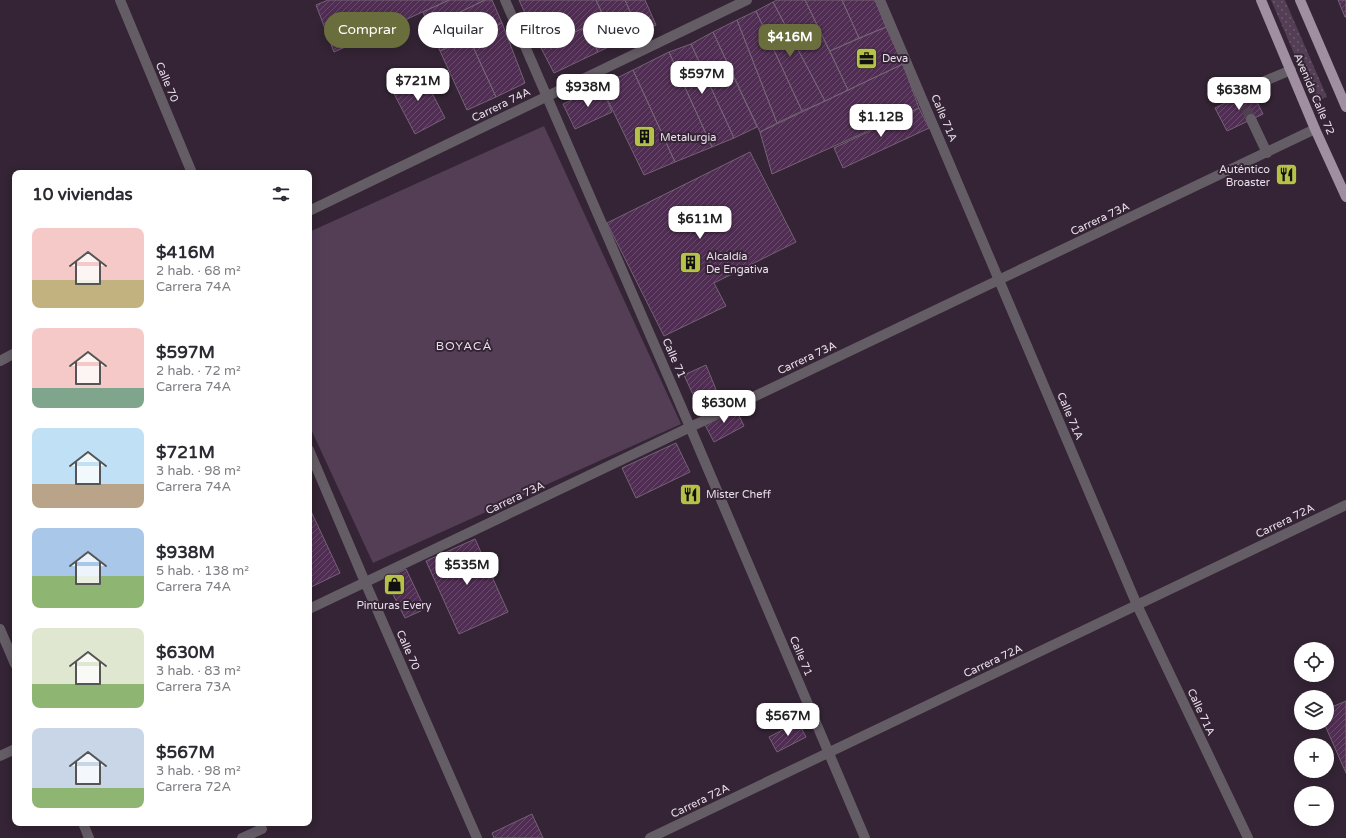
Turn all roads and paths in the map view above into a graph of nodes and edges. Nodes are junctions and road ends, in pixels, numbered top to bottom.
1 (120, 0) edge
2 (505, 0) edge
3 (747, 0) edge
4 (880, 0) edge
5 (1261, 0) edge
6 (1300, 0) edge
7 (1290, 70) junction
8 (1336, 83) junction
9 (1346, 90) edge
10 (1240, 95) dead end
11 (547, 97) junction
12 (1346, 107) edge
13 (1251, 119) tunnel mouth
14 (1316, 130) junction
15 (1267, 153) junction
16 (191, 170) edge
17 (1346, 197) edge
18 (312, 211) edge
19 (1000, 280) junction
20 (12, 355) edge
21 (0, 361) edge
22 (690, 427) junction
23 (312, 457) edge
24 (1346, 505) edge
25 (365, 582) junction
26 (1137, 606) junction
27 (312, 608) edge
28 (0, 629) edge
29 (12, 657) edge
30 (12, 750) edge
31 (829, 752) junction
32 (0, 756) edge
33 (84, 826) edge
34 (262, 829) dead end
35 (89, 838) edge
36 (242, 838) edge
37 (477, 838) edge
38 (650, 838) edge
39 (865, 838) edge
40 (1248, 838) edge

1 - 16 street, Calle 70
2 - 11 street, Calle 71
3 - 11 street, Carrera 74A
4 - 19 street, Calle 71A
5 - 7 main road, Avenida Calle 72
6 - 8 main road
7 - 10 street
7 - 14 main road, Avenida Calle 72
8 - 9 street
8 - 12 main road
11 - 18 street, Carrera 74A
11 - 22 street, Calle 71
13 - 15 street
14 - 15 street, Carrera 73A
14 - 17 main road, Avenida Calle 72
15 - 19 street, Carrera 73A
19 - 22 street, Carrera 73A
19 - 26 street, Calle 71A
20 - 21 street
22 - 25 street, Carrera 73A
22 - 31 street, Calle 71
23 - 25 street, Calle 70
24 - 26 street, Carrera 72A
25 - 27 street, Carrera 73A
25 - 37 street, Calle 70
26 - 31 street, Carrera 72A
26 - 40 street, Calle 71A
28 - 29 street
30 - 32 street
31 - 38 street, Carrera 72A
31 - 39 street, Calle 71
33 - 35 street
34 - 36 street

